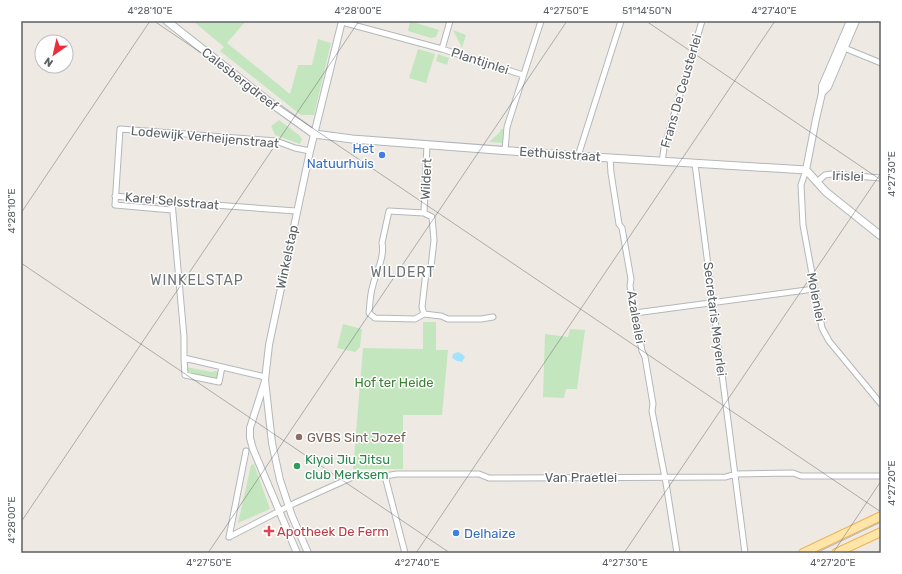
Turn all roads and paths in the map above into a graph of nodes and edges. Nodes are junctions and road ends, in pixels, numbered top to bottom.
1 (167, 21) edge
2 (342, 21) edge
3 (450, 21) edge
4 (541, 21) edge
5 (621, 21) edge
6 (702, 21) edge
7 (851, 22) edge
8 (842, 47) junction
9 (442, 49) junction
10 (881, 63) edge
11 (523, 75) junction
12 (314, 134) junction
13 (427, 144) junction
14 (505, 150) junction
15 (310, 151) junction
16 (578, 156) junction
17 (610, 158) junction
18 (662, 162) junction
19 (695, 164) junction
20 (806, 170) junction
21 (881, 178) edge
22 (817, 182) junction
23 (115, 196) junction
24 (172, 202) junction
25 (172, 210) junction
26 (296, 211) junction
27 (424, 213) junction
28 (881, 236) edge
29 (814, 289) junction
30 (713, 303) junction
31 (635, 313) junction
32 (424, 314) junction
33 (493, 316) dead end
34 (184, 358) junction
35 (222, 367) junction
36 (265, 378) junction
37 (881, 404) edge
38 (246, 450) dead end
39 (735, 474) junction
40 (384, 476) junction
41 (881, 476) edge
42 (664, 477) junction
43 (288, 506) junction
44 (279, 512) junction
45 (881, 516) edge
46 (881, 532) edge
47 (297, 553) edge
48 (308, 553) edge
49 (405, 553) edge
50 (677, 553) edge
51 (746, 553) edge
52 (803, 553) edge
53 (836, 553) edge

1 - 12 main road, Calesbergdreef
2 - 9 street
2 - 12 street, Winkelstap
3 - 9 street, Plantijnlei
4 - 11 street
5 - 16 street
6 - 18 street, Frans De Ceusterlei
7 - 8 street
8 - 10 street
8 - 20 street
9 - 11 street, Plantijnlei
11 - 14 street
12 - 13 main road, Eethuisstraat
12 - 15 street, Winkelstap
13 - 14 main road, Eethuisstraat
13 - 27 street, Wildert
14 - 16 main road, Eethuisstraat
15 - 23 street, Lodewijk Verheijenstraat
15 - 26 street, Winkelstap
16 - 17 main road, Eethuisstraat
17 - 18 main road, Eethuisstraat
17 - 31 street, Azalealei
18 - 19 main road, Eethuisstraat
19 - 20 main road, Eethuisstraat
19 - 30 street, Secretaris Meyerlei
20 - 22 main road
20 - 29 street, Molenlei
21 - 22 street, Irislei
22 - 28 main road
23 - 24 street, Karel Selsstraat
23 - 25 street, Karel Selsstraat
24 - 25 street
24 - 26 street, Karel Selsstraat
25 - 34 street
26 - 36 street, Winkelstap
27 - 32 street, Wildert
27 - 32 street, Wildert
29 - 30 street
29 - 37 street, Molenlei
30 - 31 street
30 - 39 street, Secretaris Meyerlei
31 - 42 street, Azalealei
32 - 33 street, Wildert
34 - 35 street
34 - 35 street
35 - 36 street
36 - 43 street, Winkelstap
36 - 44 street, Winkelstap
38 - 44 street
39 - 41 street, Van Praetlei
39 - 42 street, Van Praetlei
39 - 51 street, Secretaris Meyerlei
40 - 42 street, Van Praetlei
40 - 43 street, Van Praetlei
40 - 49 street
42 - 50 street, Azalealei
43 - 44 street, Van Praetlei
43 - 48 street, Winkelstap
44 - 47 street, Winkelstap
45 - 52 main road
46 - 53 main road

